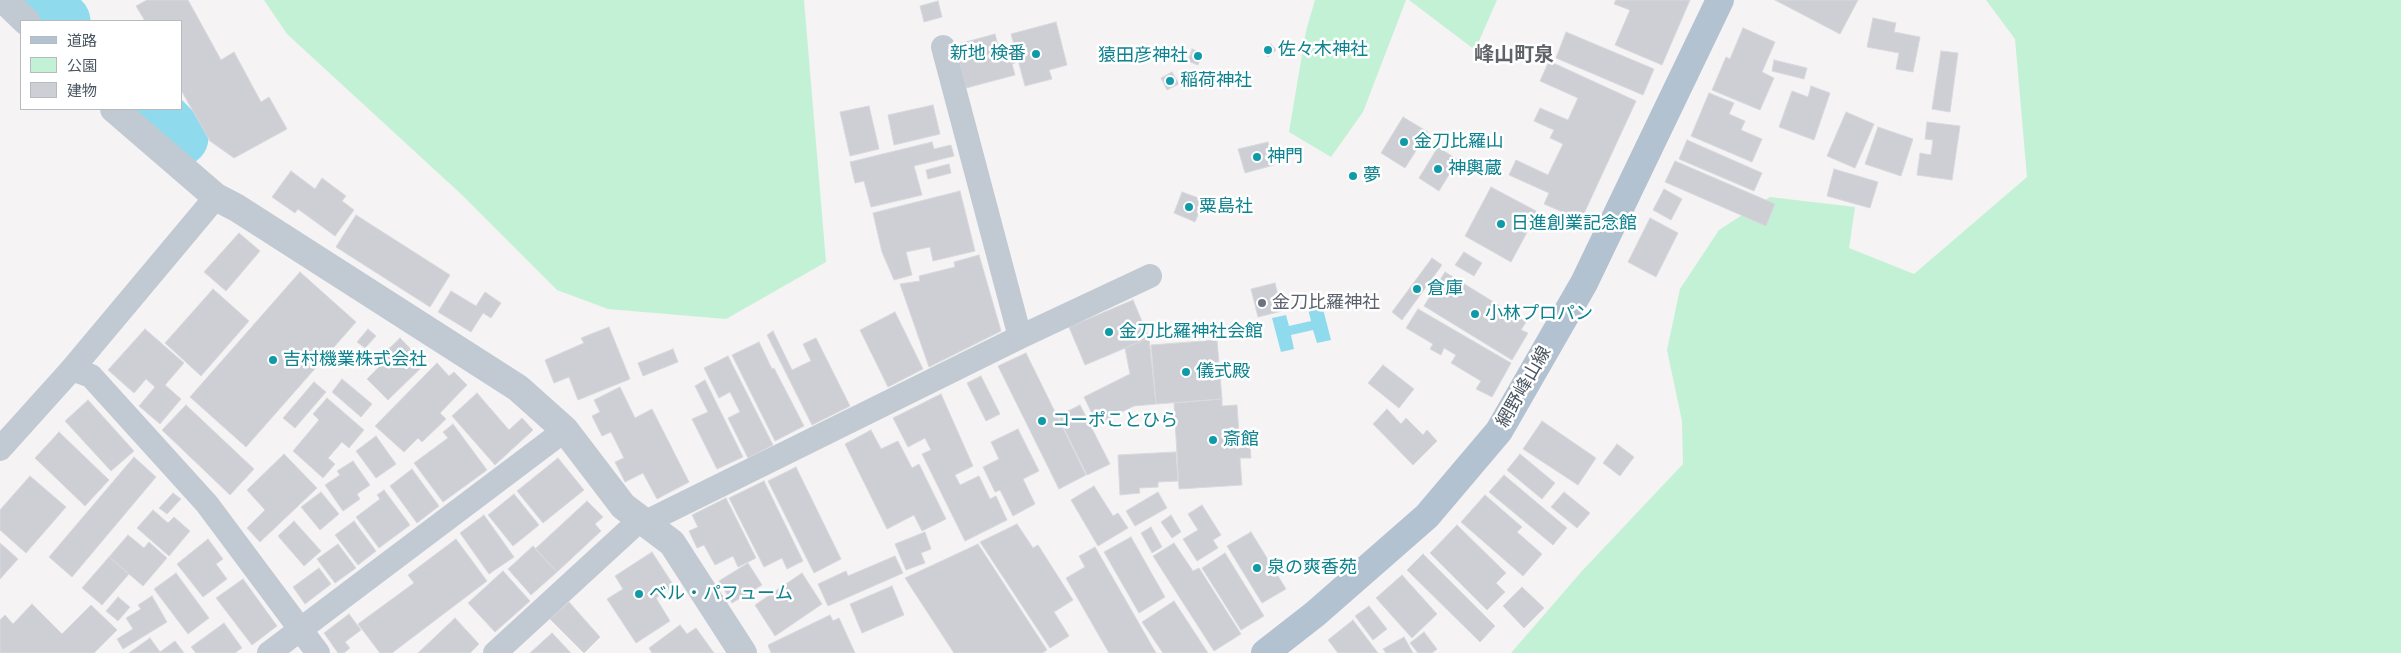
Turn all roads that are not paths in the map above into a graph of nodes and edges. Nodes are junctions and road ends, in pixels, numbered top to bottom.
1 (4, 0) edge
2 (1720, 0) edge
3 (25, 20) edge
4 (943, 47) dead end
5 (115, 110) edge
6 (216, 197) junction
7 (1150, 276) dead end
8 (1020, 337) junction
9 (72, 369) junction
10 (565, 430) junction
11 (0, 449) edge
12 (643, 521) junction
13 (302, 629) junction
14 (269, 653) edge
15 (318, 653) edge
16 (495, 653) edge
17 (742, 653) edge
18 (1265, 653) edge

1 - 3 street
2 - 18 main road, 網野峰山線
4 - 8 street
5 - 6 street
6 - 9 street
6 - 10 street
7 - 8 street
8 - 12 street
9 - 11 street
9 - 13 street
10 - 12 street
10 - 13 street
12 - 16 street
12 - 17 street
13 - 14 street
13 - 15 street

